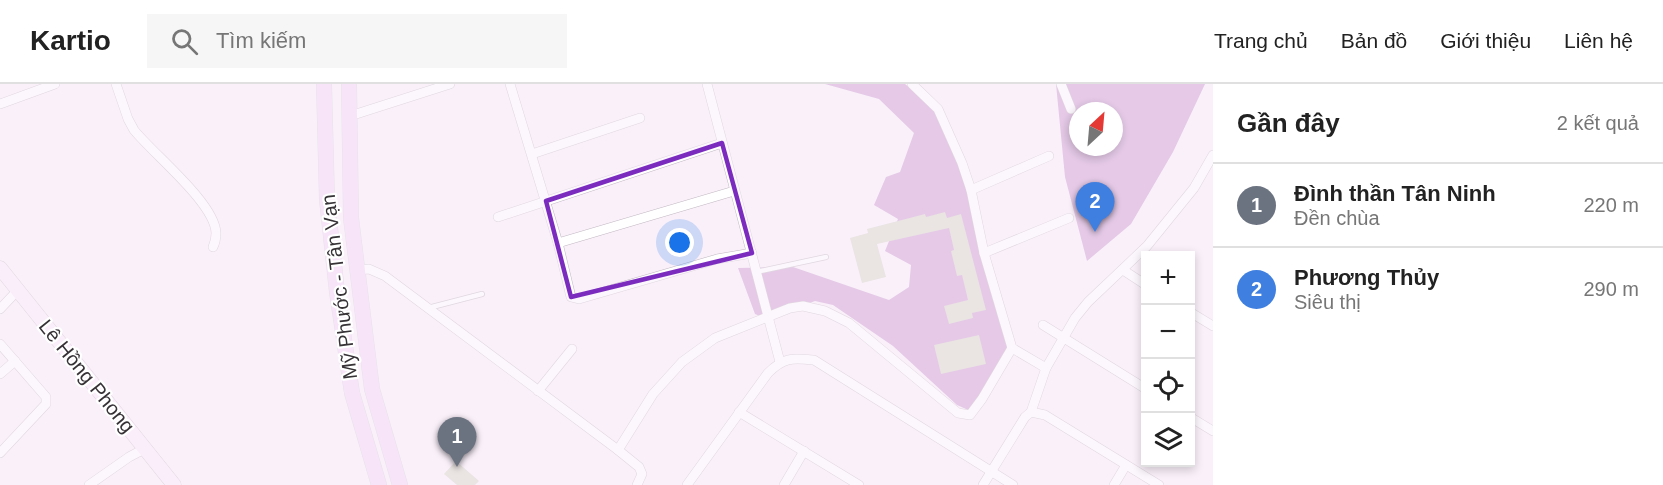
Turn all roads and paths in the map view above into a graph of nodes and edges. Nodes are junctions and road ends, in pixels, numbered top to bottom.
1 (55, 84) edge
2 (116, 84) edge
3 (324, 84) edge
4 (349, 84) edge
5 (450, 84) edge
6 (510, 84) edge
7 (708, 84) edge
8 (912, 84) edge
9 (1061, 84) edge
10 (2, 101) edge
11 (1069, 105) edge
12 (350, 116) junction
13 (640, 118) dead end
14 (722, 143) junction
15 (532, 154) junction
16 (1049, 156) dead end
17 (1213, 158) edge
18 (970, 190) junction
19 (734, 191) junction
20 (546, 201) junction
21 (498, 218) dead end
22 (1069, 218) dead end
23 (558, 243) junction
24 (213, 247) dead end
25 (752, 253) junction
26 (984, 253) junction
27 (826, 256) dead end
28 (0, 268) edge
29 (358, 270) junction
30 (1123, 270) junction
31 (756, 272) junction
32 (1141, 282) edge
33 (18, 290) junction
34 (482, 294) dead end
35 (428, 308) junction
36 (0, 309) edge
37 (1195, 315) edge
38 (767, 319) junction
39 (1043, 326) dead end
40 (1213, 326) edge
41 (1064, 338) junction
42 (0, 344) edge
43 (1012, 348) junction
44 (572, 349) dead end
45 (15, 361) junction
46 (780, 362) junction
47 (1046, 368) junction
48 (0, 374) edge
49 (1141, 386) edge
50 (538, 390) junction
51 (740, 412) junction
52 (1031, 412) junction
53 (1195, 420) edge
54 (1213, 431) edge
55 (146, 447) junction
56 (618, 450) junction
57 (804, 452) junction
58 (0, 453) edge
59 (1126, 465) junction
60 (991, 471) junction
61 (89, 485) edge
62 (174, 485) edge
63 (380, 485) edge
64 (400, 485) edge
65 (637, 485) edge
66 (687, 485) edge
67 (784, 485) edge
68 (859, 485) edge
69 (983, 485) edge
70 (1012, 485) edge
71 (1114, 485) edge
72 (1159, 485) edge

1 - 10 street
2 - 24 street
3 - 63 main road, Mỹ Phước - Tân Vạn
4 - 12 main road, Mỹ Phước - Tân Vạn
5 - 12 street
6 - 15 street
7 - 14 street
8 - 18 street
9 - 11 street
12 - 29 main road, Mỹ Phước - Tân Vạn
13 - 15 street
14 - 19 street
14 - 20 street
15 - 20 street
16 - 18 street
17 - 30 street
18 - 26 street
19 - 23 street
19 - 25 street
20 - 21 street
20 - 23 street
22 - 26 street
23 - 25 street
25 - 31 street
26 - 43 street
27 - 31 lane
28 - 33 main road, Lê Hồng Phong
29 - 35 street
29 - 64 main road, Mỹ Phước - Tân Vạn
30 - 32 street
30 - 41 street
31 - 38 street
33 - 36 street
33 - 55 main road, Lê Hồng Phong
34 - 35 lane
35 - 50 street
37 - 40 street
38 - 43 street
38 - 46 street
38 - 56 street
39 - 41 street
41 - 47 street
41 - 49 street
42 - 45 street
43 - 47 street
44 - 50 street
45 - 48 street
45 - 58 street
46 - 51 street
46 - 60 street
47 - 52 street
50 - 56 street
51 - 57 street
51 - 66 street
52 - 59 street
52 - 60 street
53 - 54 street
55 - 61 street
55 - 62 main road, Lê Hồng Phong
56 - 65 street
57 - 67 street
57 - 68 street
59 - 71 street
59 - 72 street
60 - 69 street
60 - 70 street

